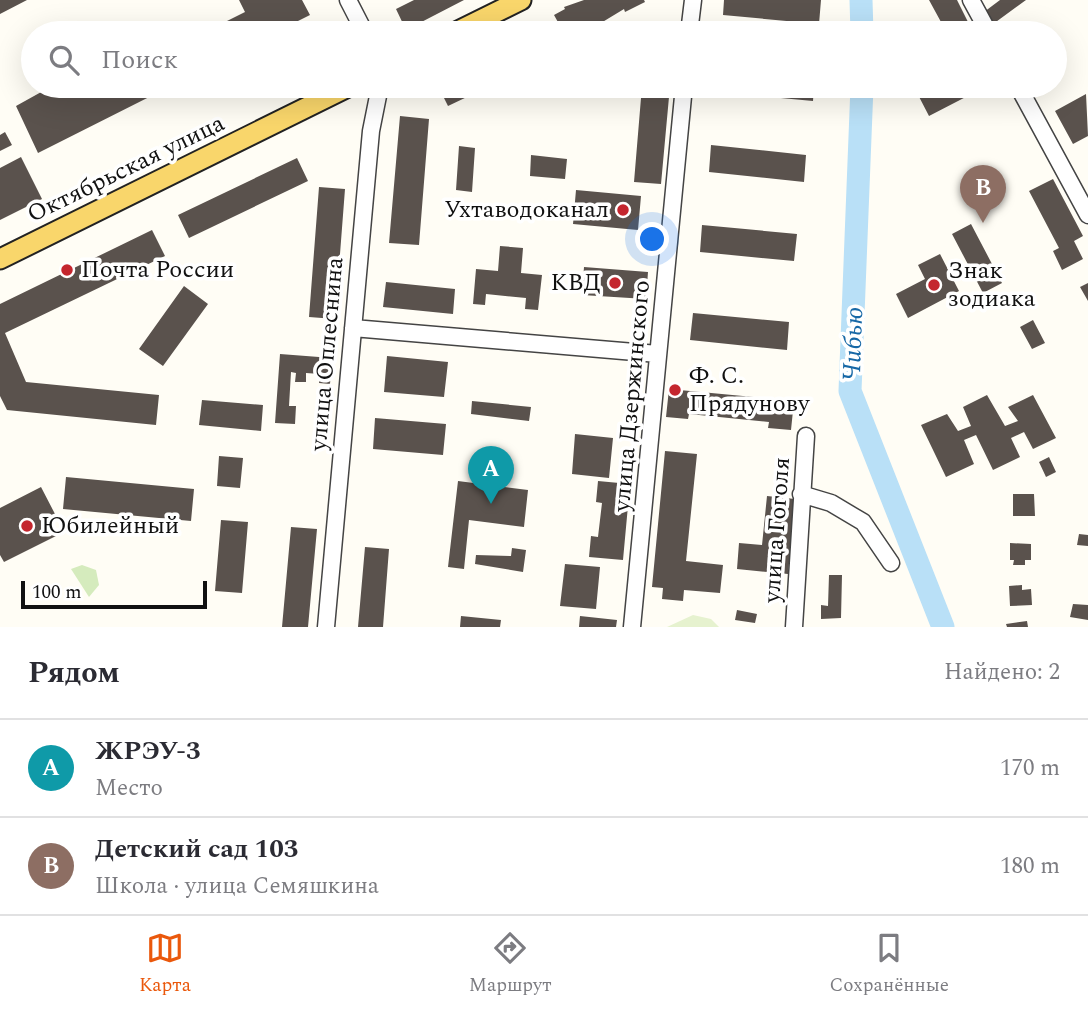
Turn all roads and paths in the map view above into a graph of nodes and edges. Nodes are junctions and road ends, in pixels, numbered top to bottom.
1 (521, 0) edge
2 (693, 0) edge
3 (971, 0) edge
4 (352, 1) edge
5 (360, 21) edge
6 (478, 21) edge
7 (690, 21) edge
8 (982, 21) edge
9 (325, 98) edge
10 (377, 98) edge
11 (683, 98) edge
12 (1025, 98) edge
13 (1088, 215) edge
14 (0, 259) edge
15 (353, 328) junction
16 (658, 354) junction
17 (806, 436) dead end
18 (801, 494) junction
19 (891, 563) dead end
20 (326, 627) edge
21 (632, 627) edge
22 (794, 627) edge

1 - 6 main road
2 - 7 street
3 - 8 street
4 - 5 street
9 - 14 main road, Октябрьская улица
10 - 15 street, улица Оплеснина
11 - 16 street, улица Дзержинского
12 - 13 street
15 - 16 street
15 - 20 street, улица Оплеснина
16 - 21 street, улица Дзержинского
17 - 18 street, улица Гоголя
18 - 19 street
18 - 22 street, улица Гоголя

